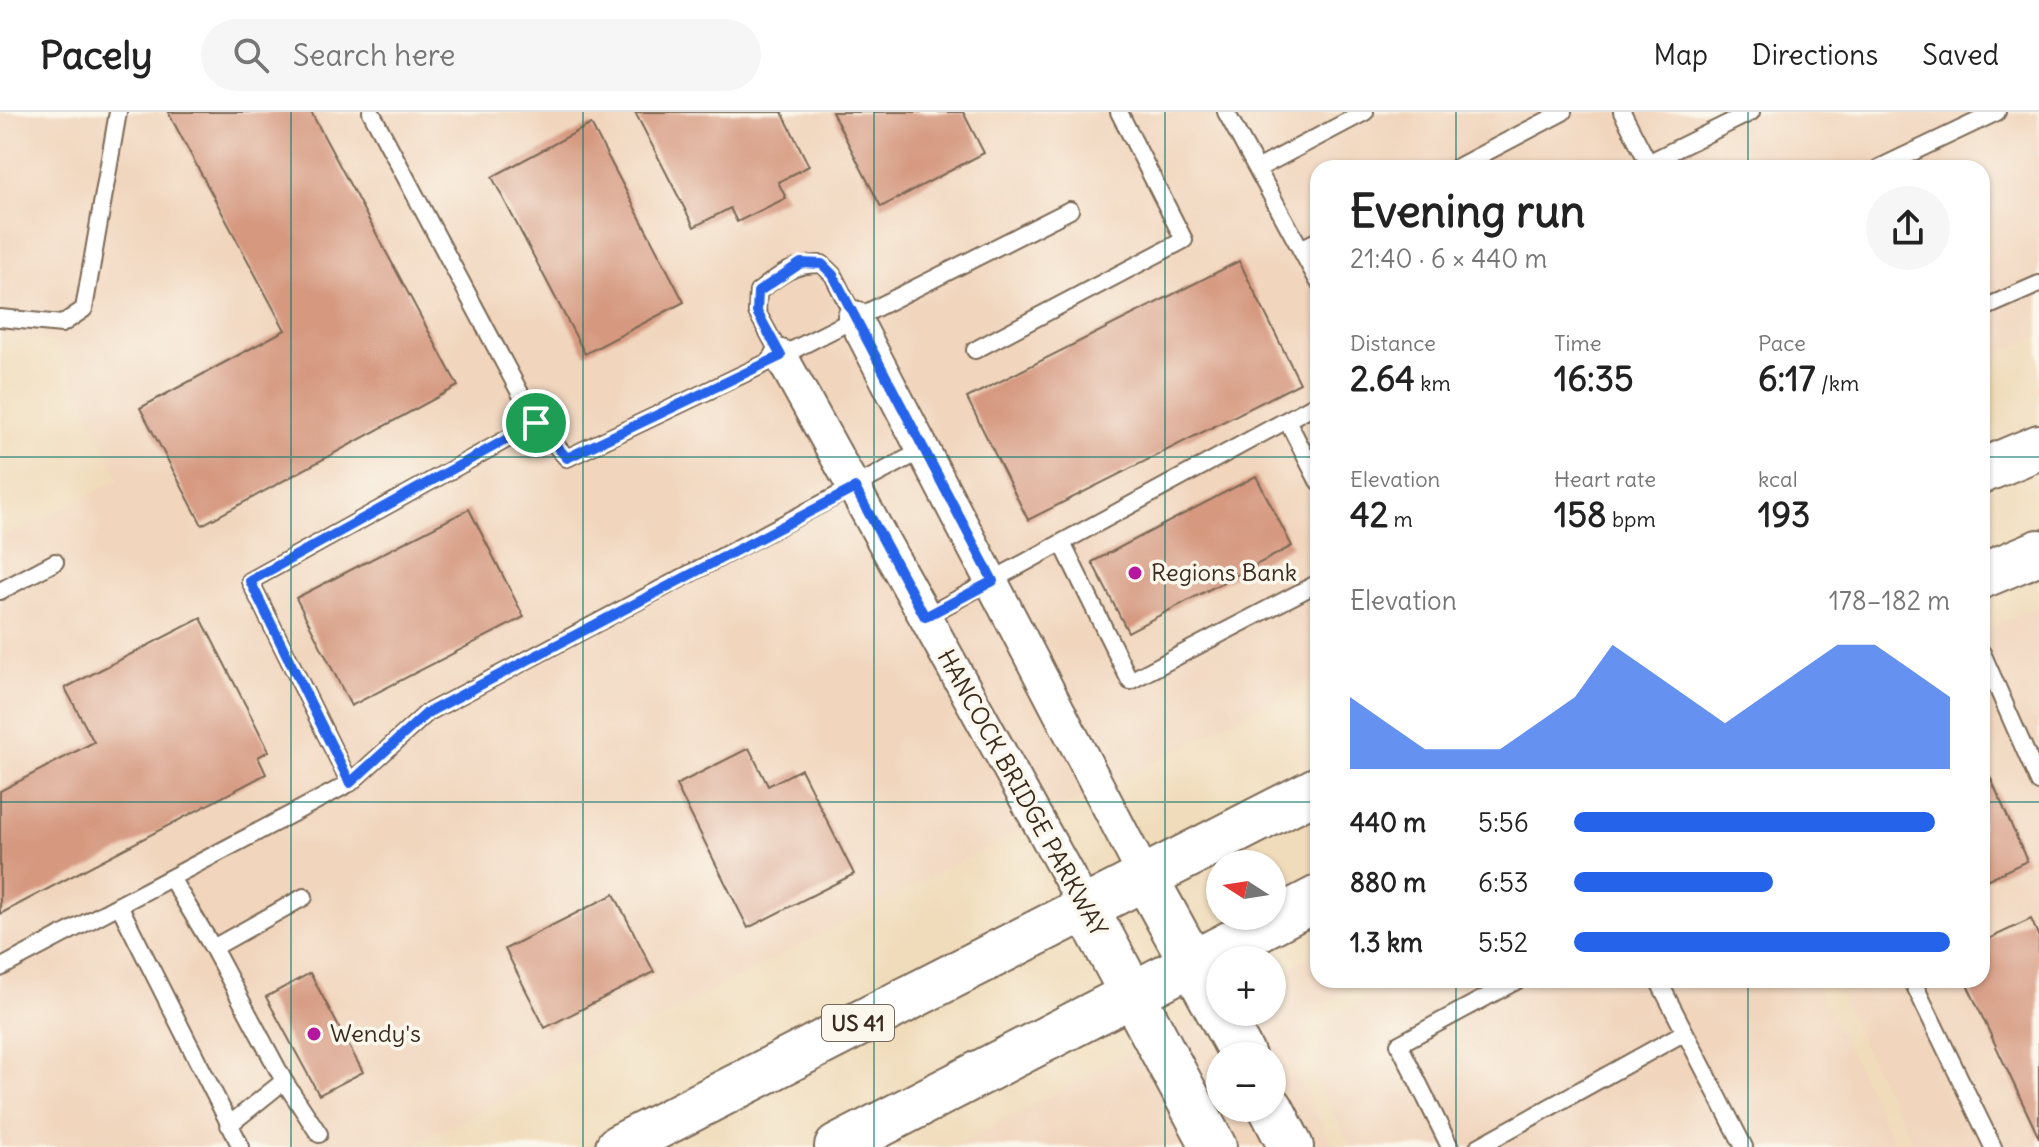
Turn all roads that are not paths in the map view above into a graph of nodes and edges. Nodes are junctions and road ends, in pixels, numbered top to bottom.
1 (118, 112) edge
2 (371, 112) edge
3 (1119, 112) edge
4 (1226, 112) edge
5 (1365, 112) edge
6 (1563, 112) edge
7 (1622, 112) edge
8 (1751, 112) edge
9 (1997, 112) edge
10 (1471, 160) edge
11 (1643, 160) edge
12 (1658, 160) edge
13 (1896, 160) edge
14 (1257, 169) junction
15 (1070, 210) dead end
16 (1310, 244) edge
17 (1301, 249) junction
18 (1310, 266) edge
19 (2039, 284) edge
20 (1990, 305) edge
21 (854, 317) junction
22 (0, 318) edge
23 (975, 350) dead end
24 (781, 356) junction
25 (1310, 407) edge
26 (1287, 420) junction
27 (536, 423) junction
28 (2039, 447) edge
29 (923, 450) junction
30 (1310, 465) edge
31 (1990, 468) edge
32 (855, 488) junction
33 (1062, 543) junction
34 (2039, 552) edge
35 (55, 562) dead end
36 (1990, 573) edge
37 (993, 581) junction
38 (1310, 587) edge
39 (0, 591) edge
40 (925, 617) junction
41 (1990, 672) edge
42 (1998, 690) junction
43 (1990, 694) edge
44 (2039, 782) edge
45 (350, 783) junction
46 (1310, 793) edge
47 (171, 878) junction
48 (1146, 879) junction
49 (304, 897) dead end
50 (1310, 902) edge
51 (119, 905) junction
52 (1085, 906) junction
53 (213, 948) junction
54 (1193, 962) junction
55 (0, 968) edge
56 (1503, 988) edge
57 (1662, 988) edge
58 (1916, 988) edge
59 (1134, 994) junction
60 (1685, 1032) junction
61 (1236, 1042) edge
62 (284, 1081) junction
63 (1278, 1122) edge
64 (229, 1125) junction
65 (319, 1134) dead end
66 (880, 1137) edge
67 (241, 1147) edge
68 (618, 1147) edge
69 (837, 1147) edge
70 (1214, 1147) edge
71 (1291, 1147) edge
72 (1450, 1147) edge
73 (1478, 1147) edge
74 (1744, 1147) edge
75 (1993, 1147) edge

1 - 22 lane
2 - 27 lane
3 - 23 lane
4 - 14 lane
5 - 14 lane
6 - 10 lane
7 - 11 lane
8 - 12 lane
9 - 13 lane
14 - 17 lane
15 - 21 lane
16 - 17 lane
17 - 18 lane
19 - 20 lane
21 - 24 lane
21 - 24 lane
21 - 29 street
24 - 27 lane
24 - 32 street, HANCOCK BRIDGE PARKWAY
25 - 26 lane
26 - 30 lane
26 - 33 lane
27 - 45 lane
28 - 31 main road
29 - 32 lane
29 - 37 street
32 - 40 street, HANCOCK BRIDGE PARKWAY
32 - 45 lane
33 - 37 lane
33 - 38 lane
34 - 36 main road
35 - 39 lane
37 - 40 lane
37 - 48 street
40 - 52 street, HANCOCK BRIDGE PARKWAY
41 - 42 lane
42 - 43 lane
42 - 44 lane
45 - 47 lane
46 - 48 main road, US 41
47 - 51 lane
47 - 53 lane
48 - 52 main road, US 41
48 - 54 main road
49 - 53 lane
50 - 54 main road
51 - 55 lane
51 - 64 lane
52 - 59 main road, HANCOCK BRIDGE PARKWAY
52 - 68 main road, US 41
53 - 62 lane
54 - 59 main road
54 - 61 main road
56 - 72 lane
57 - 60 lane
58 - 75 lane
59 - 66 main road
59 - 70 main road, HANCOCK BRIDGE PARKWAY
60 - 73 lane
60 - 74 lane
62 - 64 lane
62 - 65 lane
63 - 71 main road
64 - 67 lane
66 - 69 main road

